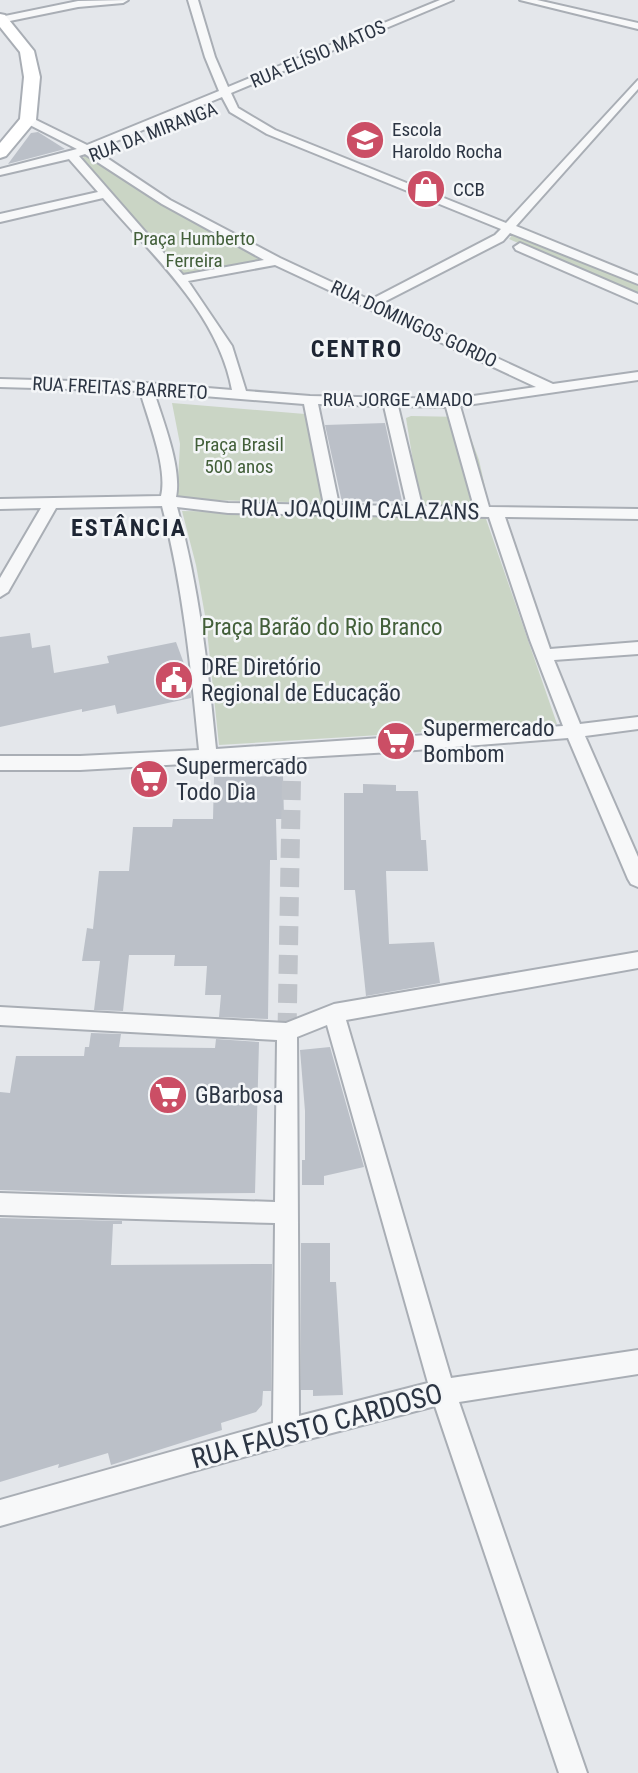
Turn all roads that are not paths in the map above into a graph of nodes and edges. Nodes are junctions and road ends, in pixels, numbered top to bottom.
1 (123, 0) edge
2 (193, 0) edge
3 (526, 0) edge
4 (445, 1) edge
5 (1, 20) edge
6 (638, 26) edge
7 (638, 82) edge
8 (228, 97) junction
9 (27, 120) junction
10 (91, 152) junction
11 (0, 153) edge
12 (75, 158) junction
13 (0, 172) edge
14 (107, 194) junction
15 (0, 218) edge
16 (504, 234) junction
17 (275, 261) junction
18 (180, 279) junction
19 (638, 279) edge
20 (638, 299) edge
21 (371, 303) junction
22 (638, 376) edge
23 (0, 383) edge
24 (146, 387) junction
25 (552, 389) junction
26 (240, 394) junction
27 (310, 400) junction
28 (390, 401) junction
29 (452, 403) junction
30 (168, 501) junction
31 (52, 502) junction
32 (0, 504) edge
33 (415, 510) junction
34 (333, 511) junction
35 (489, 511) junction
36 (638, 514) edge
37 (0, 592) edge
38 (638, 648) edge
39 (544, 655) junction
40 (638, 723) edge
41 (573, 731) junction
42 (208, 754) junction
43 (0, 763) edge
44 (638, 879) edge
45 (638, 960) edge
46 (334, 1013) junction
47 (0, 1016) edge
48 (287, 1032) junction
49 (0, 1204) edge
50 (287, 1213) junction
51 (638, 1362) edge
52 (443, 1392) junction
53 (286, 1432) junction
54 (0, 1513) edge
55 (573, 1773) edge

1 - 5 street
2 - 8 street
3 - 6 street
4 - 8 street, RUA ELÍSIO MATOS
5 - 9 street
7 - 16 street
8 - 10 street, RUA DA MIRANGA
8 - 16 street
9 - 10 street
9 - 11 street
10 - 12 street, RUA DA MIRANGA
10 - 17 street
12 - 13 street, RUA DA MIRANGA
12 - 14 street
14 - 15 street, RUA DA MIRANGA
14 - 18 street
16 - 19 street
16 - 20 street
16 - 21 street
17 - 18 street
17 - 21 street, RUA DOMINGOS GORDO
18 - 26 street
21 - 25 street, RUA DOMINGOS GORDO
22 - 25 street, RUA JORGE AMADO
23 - 24 street, RUA FREITAS BARRETO
24 - 26 street, RUA FREITAS BARRETO
24 - 30 street
25 - 29 street, RUA JORGE AMADO
26 - 27 street, RUA JORGE AMADO
27 - 28 street, RUA JORGE AMADO
27 - 34 street
28 - 29 street, RUA JORGE AMADO
28 - 33 street
29 - 35 street
30 - 31 street, RUA JOAQUIM CALAZANS
30 - 34 street, RUA JOAQUIM CALAZANS
30 - 42 street
31 - 32 street, RUA JOAQUIM CALAZANS
31 - 37 street
33 - 34 street, RUA JOAQUIM CALAZANS
33 - 35 street, RUA JOAQUIM CALAZANS
35 - 36 street
35 - 39 street, RUA JOAQUIM CALAZANS
38 - 39 street
39 - 41 street, RUA JOAQUIM CALAZANS
40 - 41 street
41 - 42 street
41 - 44 street
42 - 43 street
45 - 46 street
46 - 48 street
46 - 52 street
47 - 48 street
48 - 50 street
49 - 50 street
50 - 53 street
51 - 52 street, RUA FAUSTO CARDOSO
52 - 53 street, RUA FAUSTO CARDOSO
52 - 55 street
53 - 54 street, RUA FAUSTO CARDOSO

